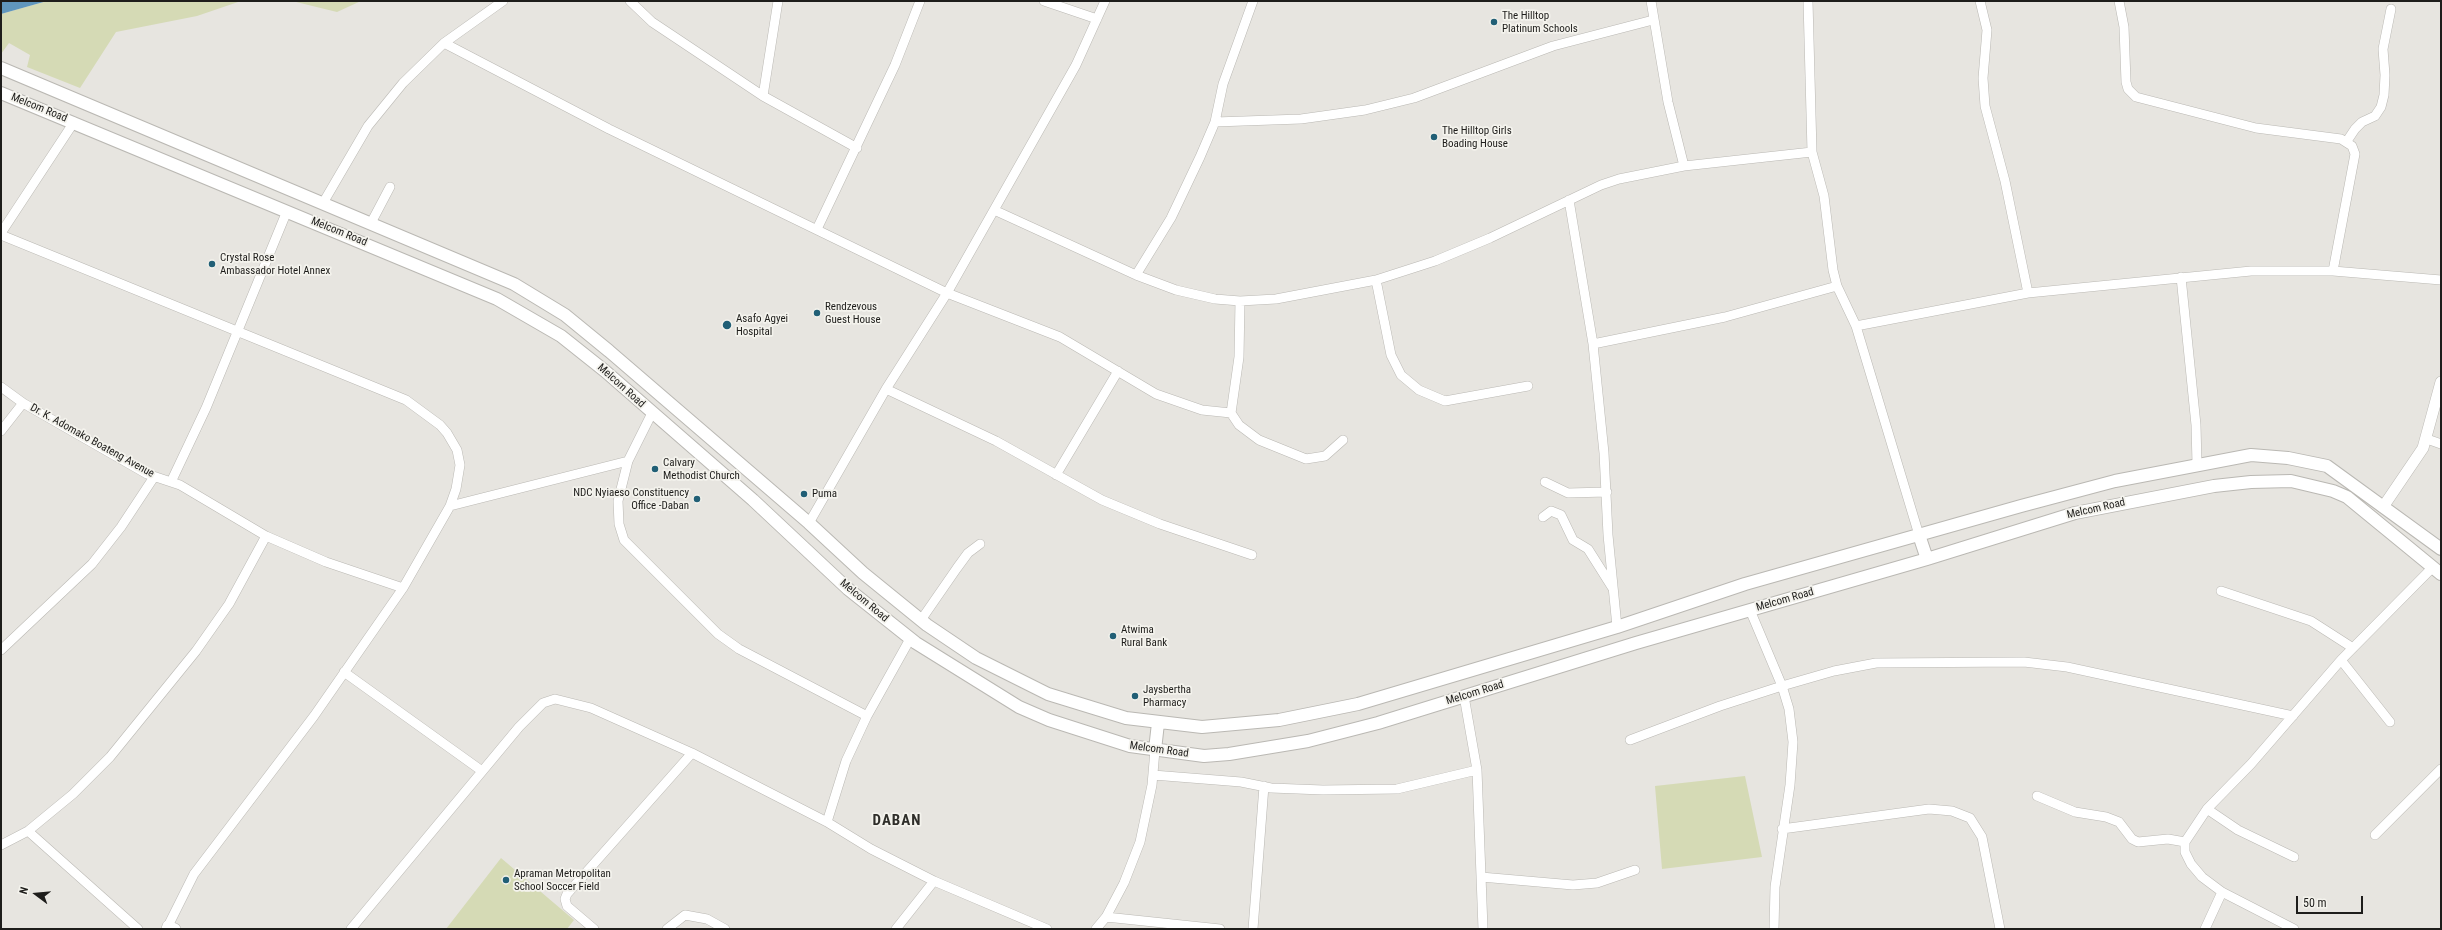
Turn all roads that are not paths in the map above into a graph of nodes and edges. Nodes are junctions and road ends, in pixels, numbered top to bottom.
1 (503, 1) edge
2 (630, 1) edge
3 (778, 1) edge
4 (920, 1) edge
5 (1044, 1) edge
6 (1105, 1) edge
7 (1253, 1) edge
8 (1651, 1) edge
9 (1808, 1) edge
10 (1980, 1) edge
11 (2119, 1) edge
12 (2391, 9) dead end
13 (1097, 20) junction
14 (1653, 20) junction
15 (444, 43) junction
16 (1, 68) edge
17 (1, 93) edge
18 (763, 96) junction
19 (74, 122) junction
20 (1215, 122) junction
21 (2347, 141) junction
22 (856, 148) junction
23 (1812, 152) junction
24 (1684, 166) junction
25 (390, 187) dead end
26 (1569, 200) junction
27 (323, 203) junction
28 (994, 210) junction
29 (287, 211) junction
30 (313, 222) junction
31 (371, 223) junction
32 (817, 229) junction
33 (1, 234) edge
34 (2333, 270) junction
35 (1136, 275) junction
36 (2181, 277) junction
37 (1376, 280) junction
38 (2441, 280) edge
39 (1837, 286) junction
40 (947, 293) junction
41 (2028, 293) junction
42 (1240, 301) junction
43 (1856, 326) junction
44 (238, 331) junction
45 (1592, 344) junction
46 (1118, 371) junction
47 (2441, 382) edge
48 (1528, 386) dead end
49 (1, 387) edge
50 (886, 389) junction
51 (23, 403) junction
52 (652, 413) junction
53 (1231, 413) junction
54 (1, 431) edge
55 (2427, 439) junction
56 (1343, 440) dead end
57 (2441, 444) edge
58 (628, 461) junction
59 (2197, 464) junction
60 (1056, 475) junction
61 (154, 477) junction
62 (171, 482) junction
63 (1546, 482) dead end
64 (1607, 492) junction
65 (450, 506) junction
66 (2383, 507) junction
67 (1543, 517) dead end
68 (2374, 519) junction
69 (809, 523) junction
70 (1919, 535) junction
71 (266, 536) junction
72 (794, 539) junction
73 (980, 544) dead end
74 (2441, 549) edge
75 (1252, 555) dead end
76 (1926, 560) junction
77 (2437, 571) edge
78 (403, 588) junction
79 (1614, 590) junction
80 (2221, 591) dead end
81 (1750, 610) junction
82 (921, 620) junction
83 (1617, 627) junction
84 (910, 639) junction
85 (2353, 648) junction
86 (1, 650) edge
87 (2341, 660) junction
88 (344, 672) junction
89 (1782, 686) junction
90 (1464, 696) junction
91 (867, 716) junction
92 (2293, 716) junction
93 (2390, 722) dead end
94 (1158, 723) junction
95 (1630, 740) dead end
96 (1155, 750) junction
97 (692, 753) junction
98 (2441, 769) edge
99 (1477, 770) junction
100 (482, 771) junction
101 (1153, 775) junction
102 (1264, 786) junction
103 (2037, 796) dead end
104 (2207, 809) junction
105 (827, 822) junction
106 (1782, 829) junction
107 (28, 831) junction
108 (2375, 835) dead end
109 (2185, 842) junction
110 (1, 844) edge
111 (2294, 857) dead end
112 (1635, 870) dead end
113 (1481, 876) junction
114 (934, 881) junction
115 (2222, 892) junction
116 (1106, 917) junction
117 (170, 928) edge
118 (138, 929) edge
119 (351, 929) edge
120 (594, 929) edge
121 (667, 929) edge
122 (725, 929) edge
123 (896, 929) edge
124 (1047, 929) edge
125 (1096, 929) edge
126 (1220, 929) edge
127 (1253, 929) edge
128 (1483, 929) edge
129 (1774, 929) edge
130 (2000, 929) edge
131 (2205, 929) edge
132 (2294, 929) edge

1 - 15 street
2 - 18 street
3 - 18 street
4 - 22 street
5 - 13 street
6 - 13 street
7 - 20 street
8 - 14 street
9 - 23 street
10 - 41 street
11 - 21 street
12 - 21 street
13 - 28 street
14 - 20 street
14 - 24 street
15 - 27 street
15 - 32 street
16 - 27 main road
17 - 19 main road, Melcom Road
18 - 22 street
19 - 29 main road, Melcom Road
19 - 33 street
20 - 35 street
21 - 34 street
22 - 32 street
23 - 24 street
23 - 39 street
24 - 26 street
25 - 31 street
26 - 37 street
26 - 45 street
27 - 30 main road
27 - 31 main road
28 - 35 street
28 - 40 street
29 - 30 main road, Melcom Road
29 - 44 street
30 - 52 main road, Melcom Road
31 - 69 main road
32 - 40 street
33 - 44 street
34 - 36 street
34 - 38 street
35 - 42 street
36 - 41 street
36 - 59 street
37 - 42 street
37 - 48 street
39 - 43 street
39 - 45 street
40 - 46 street
40 - 50 street
41 - 43 street
42 - 53 street
43 - 70 street
44 - 62 street
44 - 65 street
45 - 64 street
46 - 53 street
46 - 60 street
47 - 55 street
49 - 51 street, Dr. K. Adomako Boateng Avenue
50 - 60 street
50 - 69 street
51 - 54 street
51 - 61 street, Dr. K. Adomako Boateng Avenue
52 - 58 street
52 - 72 main road, Melcom Road
53 - 56 street
55 - 57 street
55 - 66 street
58 - 65 street
58 - 91 street
59 - 66 main road
59 - 70 main road
60 - 75 street
61 - 62 street, Dr. K. Adomako Boateng Avenue
61 - 86 street
62 - 71 street, Dr. K. Adomako Boateng Avenue
63 - 64 street
64 - 79 street
65 - 78 street
66 - 68 main road
66 - 74 main road
67 - 79 street
68 - 76 main road, Melcom Road
68 - 77 main road, Melcom Road
69 - 72 main road
69 - 82 main road
70 - 76 main road
70 - 83 main road
71 - 78 street, Dr. K. Adomako Boateng Avenue
71 - 107 street
72 - 84 main road, Melcom Road
73 - 82 street
76 - 81 main road, Melcom Road
77 - 85 street
78 - 88 street
79 - 83 street
80 - 85 street
81 - 89 street
81 - 90 main road, Melcom Road
82 - 94 main road
83 - 94 main road
84 - 91 street
84 - 96 main road, Melcom Road
85 - 87 street
87 - 92 street
87 - 93 street
88 - 100 street
88 - 117 street
89 - 92 street
89 - 95 street
89 - 106 street
90 - 96 main road, Melcom Road
90 - 99 street
91 - 105 street
92 - 104 street
94 - 96 main road
96 - 101 street
97 - 100 street
97 - 105 street
97 - 120 street
98 - 108 street
99 - 102 street
99 - 113 street
100 - 119 street
101 - 102 street
101 - 116 street
102 - 127 street
103 - 109 street
104 - 109 street
104 - 111 street
105 - 114 street
106 - 129 street
106 - 130 street
107 - 110 street
107 - 118 street
109 - 115 street
112 - 113 street
113 - 128 street
114 - 123 street
114 - 124 street
115 - 131 street
115 - 132 street
116 - 125 street
116 - 126 street
121 - 122 street

